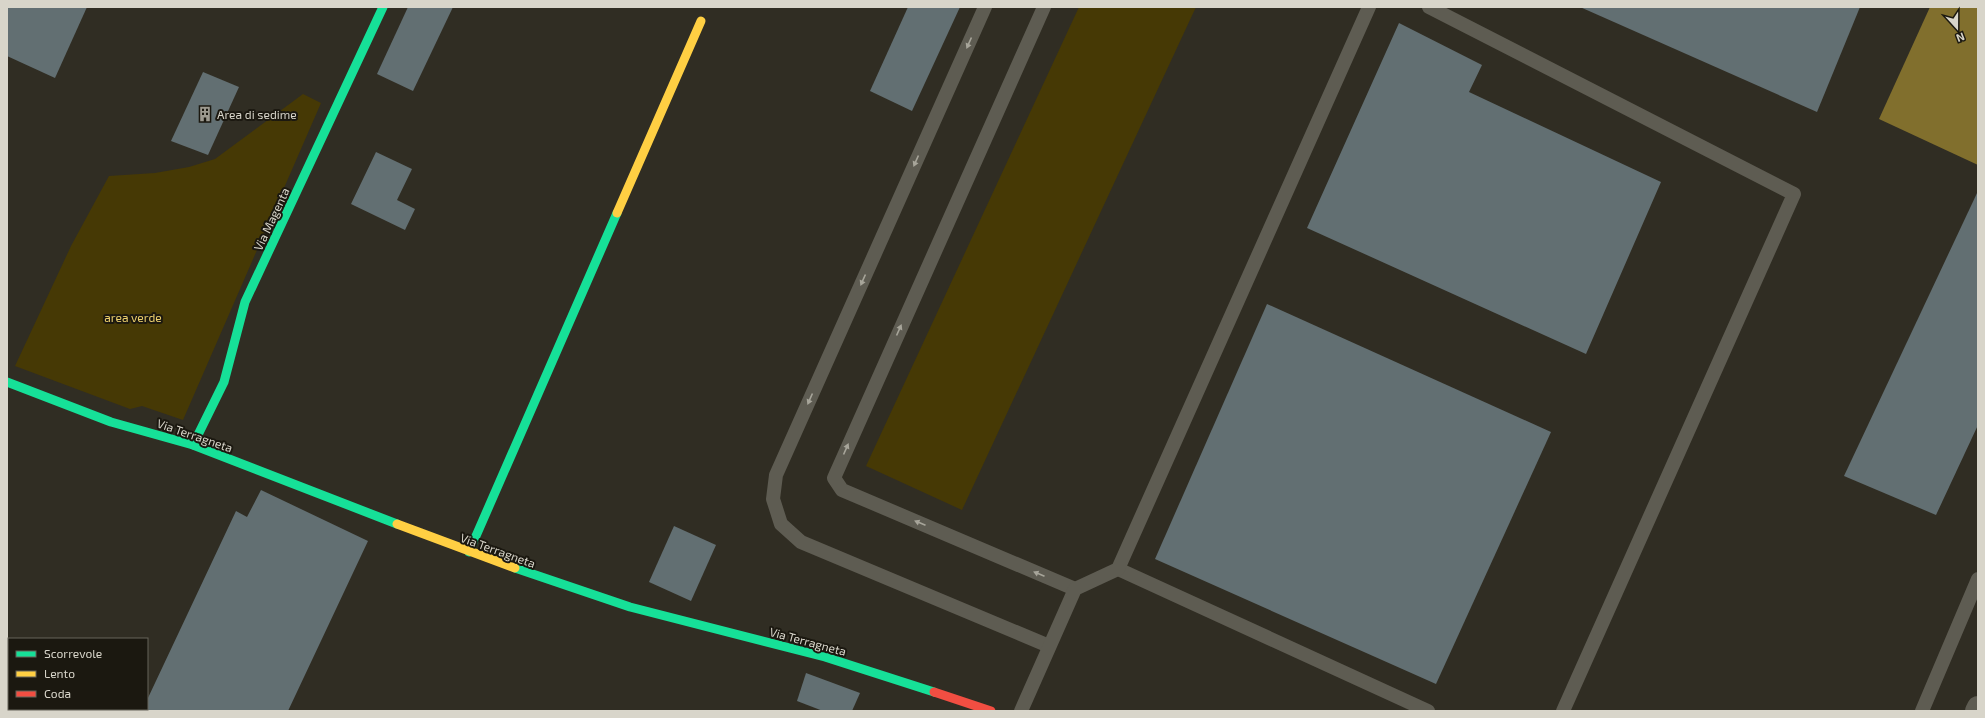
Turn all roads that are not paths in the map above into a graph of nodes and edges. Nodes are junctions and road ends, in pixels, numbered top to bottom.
1 (383, 7) edge
2 (985, 7) edge
3 (1044, 7) edge
4 (1369, 7) edge
5 (1430, 7) edge
6 (701, 20) dead end
7 (7, 382) edge
8 (193, 445) junction
9 (469, 552) junction
10 (1118, 569) junction
11 (1978, 579) edge
12 (1075, 589) junction
13 (1049, 646) junction
14 (1978, 707) edge
15 (991, 711) edge
16 (1021, 711) edge
17 (1428, 711) edge
18 (1563, 711) edge
19 (1922, 711) edge
20 (1976, 711) edge

1 - 8 street, Via Magenta
2 -> 13 lane
12 -> 3 lane
4 - 10 lane
5 - 18 lane
6 - 9 street
7 - 8 street, Via Terragneta
8 - 9 street, Via Terragneta
9 - 15 street, Via Terragneta
10 - 12 lane
10 - 17 lane
11 - 19 lane
12 - 13 lane
13 - 16 lane
14 - 20 street

